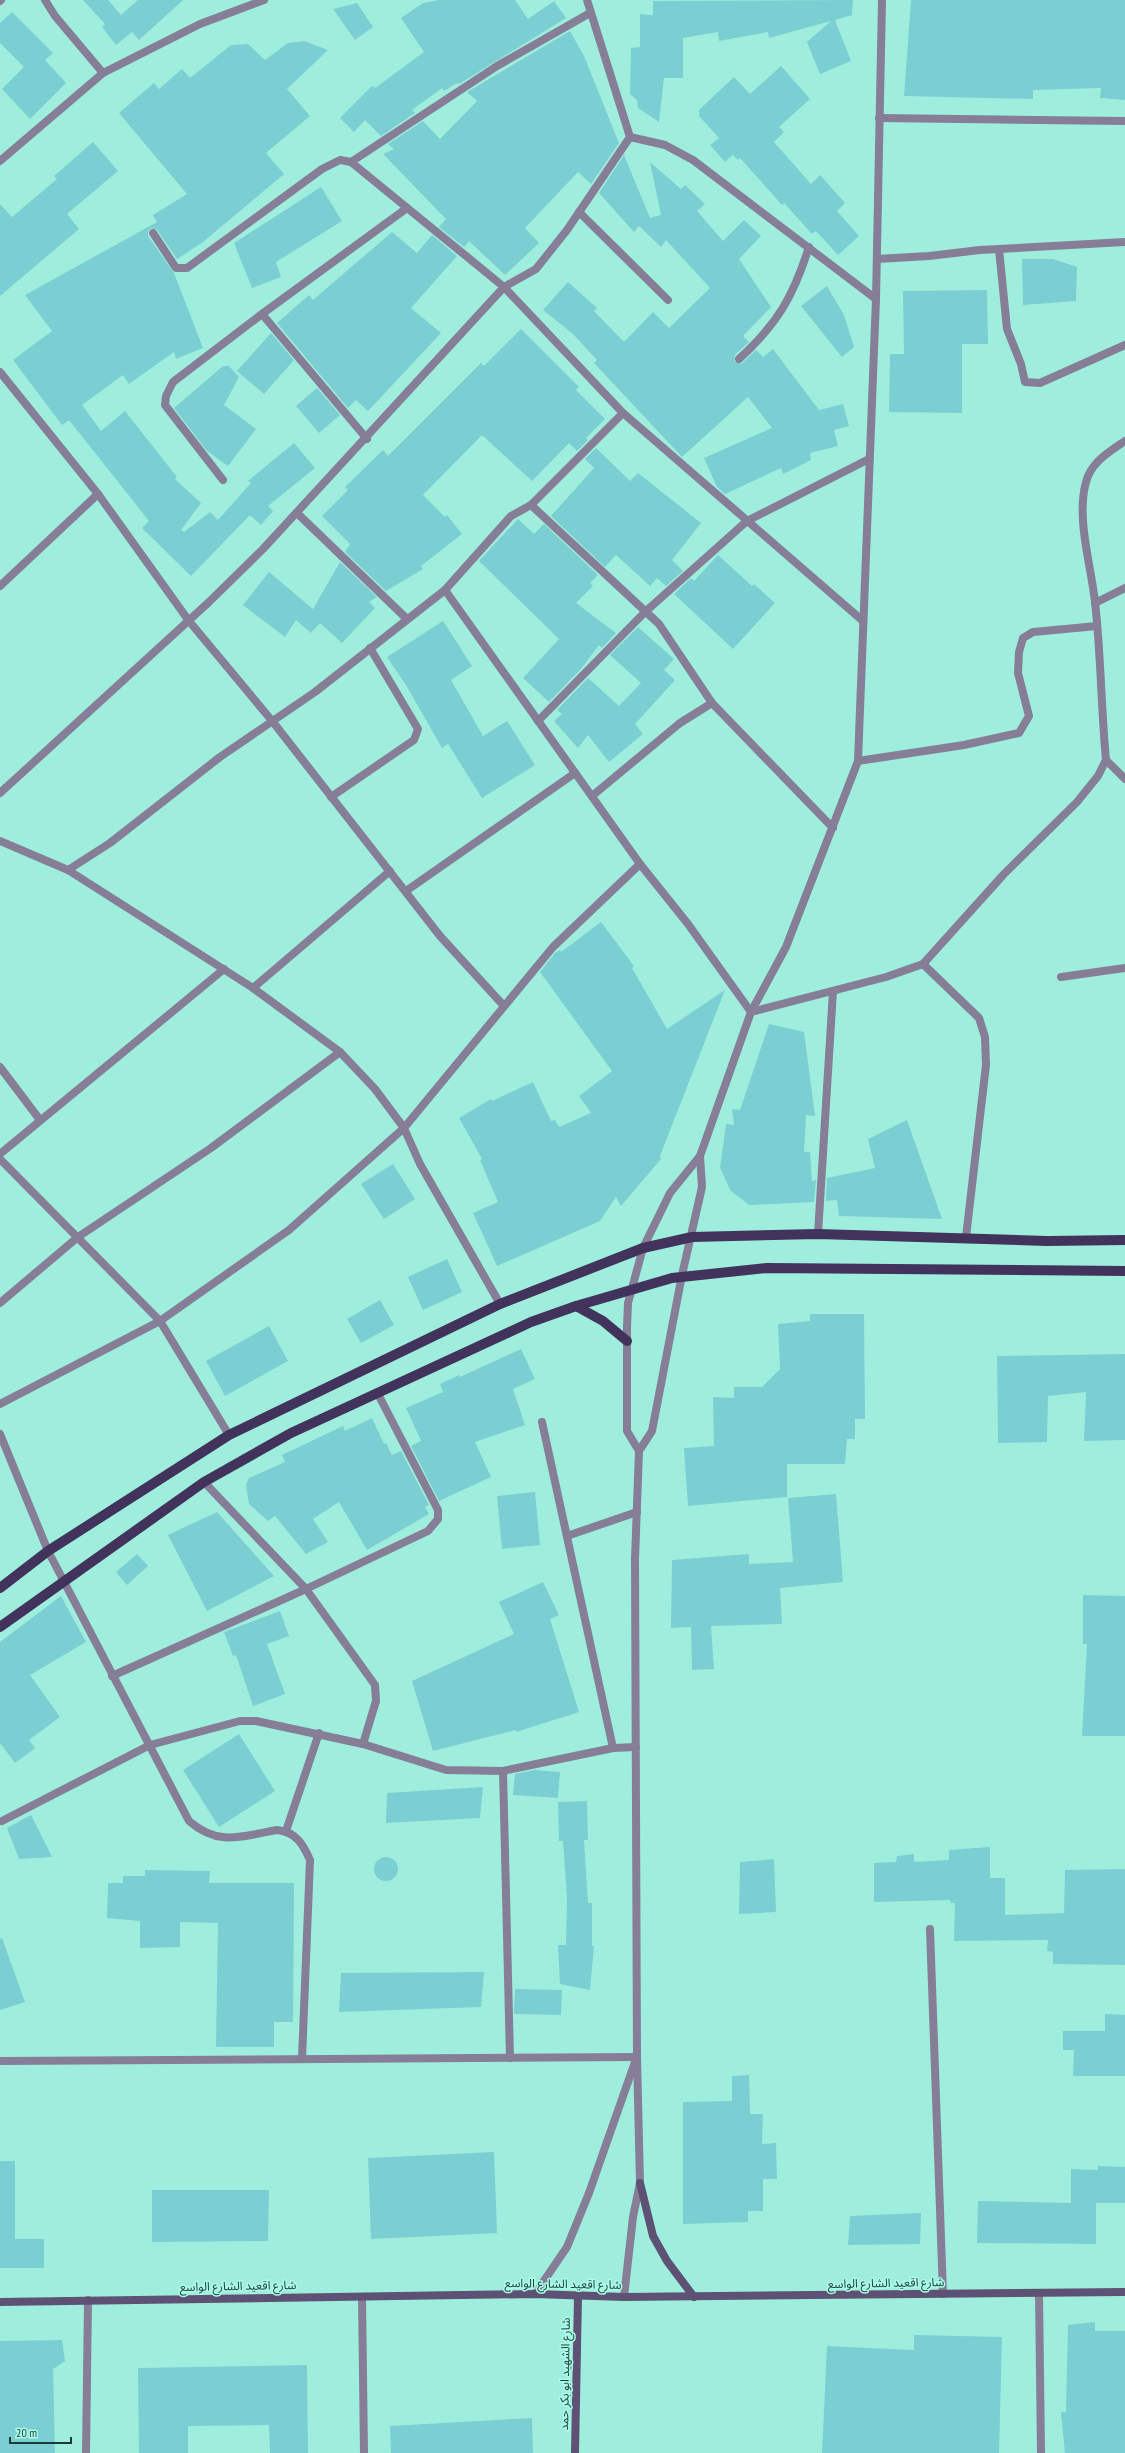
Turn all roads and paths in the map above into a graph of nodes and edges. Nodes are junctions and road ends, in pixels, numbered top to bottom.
1 (45, 0) edge
2 (264, 0) edge
3 (587, 0) edge
4 (882, 0) edge
5 (590, 13) junction
6 (103, 73) junction
7 (879, 118) junction
8 (1125, 121) edge
9 (630, 137) junction
10 (0, 161) edge
11 (351, 162) junction
12 (407, 208) junction
13 (579, 212) junction
14 (153, 233) dead end
15 (1125, 242) edge
16 (809, 247) junction
17 (999, 249) junction
18 (877, 260) junction
19 (504, 287) junction
20 (876, 299) junction
21 (668, 300) dead end
22 (262, 314) junction
23 (1125, 345) edge
24 (739, 359) dead end
25 (0, 372) edge
26 (623, 413) junction
27 (367, 439) junction
28 (1125, 442) edge
29 (869, 459) junction
30 (223, 480) dead end
31 (98, 494) junction
32 (531, 505) junction
33 (297, 513) junction
34 (747, 521) junction
35 (0, 586) edge
36 (1125, 588) edge
37 (446, 590) junction
38 (1095, 604) junction
39 (645, 612) junction
40 (407, 619) junction
41 (189, 621) junction
42 (863, 621) junction
43 (1096, 626) junction
44 (370, 648) junction
45 (712, 702) junction
46 (538, 721) junction
47 (273, 722) junction
48 (1106, 760) junction
49 (858, 761) junction
50 (575, 773) junction
51 (1125, 780) edge
52 (0, 793) edge
53 (592, 796) junction
54 (332, 797) junction
55 (833, 828) junction
56 (0, 841) edge
57 (640, 864) junction
58 (68, 870) junction
59 (390, 872) junction
60 (406, 891) junction
61 (923, 964) junction
62 (1125, 968) edge
63 (224, 969) junction
64 (1061, 977) dead end
65 (253, 988) junction
66 (833, 991) junction
67 (504, 1006) junction
68 (751, 1012) junction
69 (340, 1052) junction
70 (0, 1067) edge
71 (40, 1120) junction
72 (404, 1128) junction
73 (0, 1154) edge
74 (700, 1156) junction
75 (0, 1159) edge
76 (818, 1234) junction
77 (78, 1236) junction
78 (692, 1237) junction
79 (966, 1237) junction
80 (1125, 1240) edge
81 (643, 1248) junction
82 (1125, 1270) edge
83 (682, 1275) junction
84 (631, 1289) junction
85 (0, 1303) edge
86 (500, 1304) junction
87 (576, 1306) junction
88 (160, 1321) junction
89 (627, 1341) junction
90 (378, 1394) junction
91 (0, 1404) edge
92 (542, 1422) dead end
93 (0, 1434) edge
94 (229, 1435) junction
95 (639, 1451) junction
96 (204, 1482) junction
97 (637, 1512) junction
98 (567, 1536) junction
99 (48, 1551) junction
100 (64, 1582) junction
101 (0, 1588) edge
102 (306, 1589) junction
103 (0, 1627) edge
104 (112, 1676) junction
105 (319, 1733) junction
106 (362, 1744) junction
107 (150, 1745) junction
108 (636, 1747) junction
109 (614, 1748) junction
110 (503, 1771) junction
111 (2, 1821) dead end
112 (286, 1831) junction
113 (930, 1930) dead end
114 (637, 2057) junction
115 (510, 2058) junction
116 (302, 2059) junction
117 (0, 2061) edge
118 (640, 2183) junction
119 (1125, 2292) edge
120 (1039, 2293) junction
121 (535, 2294) junction
122 (943, 2294) junction
123 (578, 2296) junction
124 (362, 2297) junction
125 (624, 2297) junction
126 (694, 2297) junction
127 (88, 2300) junction
128 (0, 2302) edge
129 (86, 2453) edge
130 (364, 2453) edge
131 (575, 2453) edge
132 (1041, 2453) edge

1 - 6 street
2 - 6 street
3 - 5 street
4 - 7 street
5 - 9 street
5 - 11 street
6 - 10 street
7 - 8 street
7 - 18 street
9 - 13 street
9 - 16 street
11 - 12 street
11 - 14 street
12 - 19 street
12 - 22 street
13 - 19 street
13 - 21 street
15 - 17 street
16 - 20 street
16 - 24 street
17 - 18 street
17 - 23 street
18 - 20 street
19 - 26 street
19 - 27 street
20 - 29 street
22 - 27 street
22 - 30 street
25 - 31 street
26 - 32 street
26 - 34 street
27 - 33 street
28 - 38 street
29 - 34 street
29 - 42 street
31 - 35 street
31 - 41 street
32 - 37 street
32 - 39 street
33 - 40 street
33 - 41 street
34 - 39 street
34 - 42 street
36 - 38 street
37 - 40 street
37 - 46 street
38 - 43 street
39 - 45 street
39 - 46 street
40 - 44 street
41 - 47 street
41 - 52 street
42 - 49 street
43 - 48 street
43 - 49 street
44 - 47 street
44 - 54 street
45 - 53 street
45 - 55 street
46 - 50 street
47 - 54 street
47 - 58 street
48 - 51 street
48 - 61 street
49 - 55 street
50 - 53 street
50 - 60 street
53 - 57 street
54 - 59 street
55 - 68 street
56 - 58 street
57 - 67 street
57 - 68 street
58 - 63 street
59 - 60 street
59 - 65 street
60 - 67 street
61 - 66 street
61 - 79 street
62 - 64 street
63 - 65 street
63 - 71 street
65 - 69 street
66 - 68 street
66 - 76 street
67 - 72 street
68 - 74 street
69 - 72 street
69 - 77 street
70 - 71 street
71 - 73 street
72 - 86 street
72 - 88 street
74 - 78 street
74 - 81 street
75 - 77 street
76 - 78 main road
76 - 79 main road
77 - 85 street
77 - 88 street
78 - 81 main road
78 - 83 street
79 - 80 main road
81 - 84 street
81 - 86 main road
82 - 83 main road
83 - 84 main road
83 - 95 street
84 - 87 main road
84 - 89 street
86 - 94 main road
87 - 89 main road
87 - 90 main road
88 - 91 street
88 - 94 street
89 - 95 street
90 - 96 main road
90 - 102 street
92 - 98 street
93 - 99 street
94 - 99 main road
95 - 97 street
96 - 100 main road
96 - 102 street
97 - 98 street
97 - 108 street
98 - 109 street
99 - 100 street
99 - 101 main road
100 - 103 main road
100 - 104 street
102 - 104 street
102 - 106 street
104 - 107 street
105 - 106 street
105 - 107 street
105 - 112 street
106 - 110 street
107 - 111 street
107 - 112 street
108 - 109 street
108 - 114 street
109 - 110 street
110 - 115 street
112 - 116 street
113 - 122 street
114 - 115 street
114 - 118 street
114 - 121 street
115 - 116 street
116 - 117 street
118 - 125 street
118 - 126 street
119 - 120 street, شارع اقعيد الشارع الواسع
120 - 122 street, شارع اقعيد الشارع الواسع
120 - 132 street
121 - 123 street, شارع اقعيد الشارع الواسع
121 - 124 street, شارع اقعيد الشارع الواسع
122 - 126 street, شارع اقعيد الشارع الواسع
123 - 125 street, شارع اقعيد الشارع الواسع
123 - 131 street, شارع الشهيد ابو بكر حمد
124 - 127 street, شارع اقعيد الشارع الواسع
124 - 130 street
125 - 126 street, شارع اقعيد الشارع الواسع
127 - 128 street, شارع اقعيد الشارع الواسع
127 - 129 street

